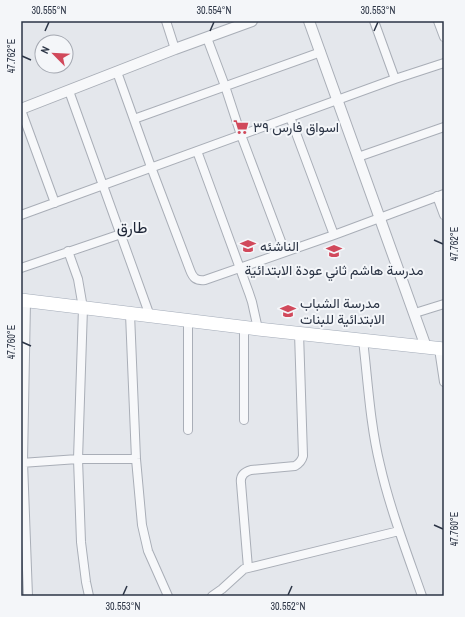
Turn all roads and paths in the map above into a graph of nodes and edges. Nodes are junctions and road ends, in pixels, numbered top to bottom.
1 (166, 21) edge
2 (309, 21) edge
3 (374, 21) edge
4 (438, 21) edge
5 (247, 22) edge
6 (444, 37) edge
7 (207, 38) junction
8 (175, 49) junction
9 (321, 52) junction
10 (444, 63) edge
11 (117, 72) junction
12 (395, 79) junction
13 (225, 86) junction
14 (69, 91) junction
15 (338, 100) junction
16 (21, 110) edge
17 (290, 117) junction
18 (134, 119) junction
19 (444, 127) edge
20 (241, 135) junction
21 (197, 151) junction
22 (358, 158) junction
23 (151, 167) junction
24 (103, 185) junction
25 (441, 195) edge
26 (55, 203) junction
27 (21, 215) edge
28 (444, 215) edge
29 (380, 218) junction
30 (121, 234) junction
31 (334, 235) junction
32 (68, 251) junction
33 (285, 252) junction
34 (21, 268) edge
35 (239, 268) junction
36 (23, 300) edge
37 (444, 304) edge
38 (83, 308) junction
39 (415, 313) junction
40 (130, 314) junction
41 (150, 316) junction
42 (188, 320) junction
43 (244, 327) junction
44 (258, 329) junction
45 (299, 333) junction
46 (363, 340) junction
47 (436, 348) edge
48 (444, 382) edge
49 (244, 420) dead end
50 (188, 430) dead end
51 (78, 459) junction
52 (136, 459) junction
53 (22, 462) edge
54 (399, 531) junction
55 (248, 568) junction
56 (28, 596) edge
57 (89, 596) edge
58 (168, 596) edge
59 (212, 596) edge
60 (422, 596) edge

1 - 8 street
2 - 9 street
3 - 12 street
4 - 6 street
5 - 7 street
7 - 8 street
7 - 13 street
8 - 11 street
9 - 13 street
9 - 15 street
10 - 12 street
11 - 14 street
11 - 18 street
12 - 15 street
13 - 18 street
13 - 20 street
14 - 16 street
14 - 24 street
15 - 17 street
15 - 22 street
16 - 26 street
17 - 20 street
17 - 31 street
18 - 23 street
19 - 22 street
20 - 21 street
20 - 33 street
21 - 23 street
21 - 35 street
22 - 29 street
23 - 24 street
23 - 35 street
24 - 26 street
24 - 30 street
25 - 28 street
25 - 29 street
26 - 27 street
29 - 31 street
29 - 39 street
30 - 32 street
30 - 41 street
31 - 33 street
32 - 34 street
32 - 38 street
33 - 35 street
35 - 44 street
36 - 38 main road
36 - 53 street
37 - 39 street
38 - 40 main road
38 - 51 street
39 - 47 street
40 - 41 main road
40 - 52 street
41 - 42 main road
42 - 43 main road
42 - 50 street
43 - 44 main road
43 - 49 street
44 - 45 main road
45 - 46 main road
45 - 55 street
46 - 47 main road
46 - 54 street
47 - 48 street
51 - 52 street
51 - 53 street
51 - 57 street
52 - 58 street
53 - 56 street
54 - 55 street
54 - 60 street
55 - 59 street

